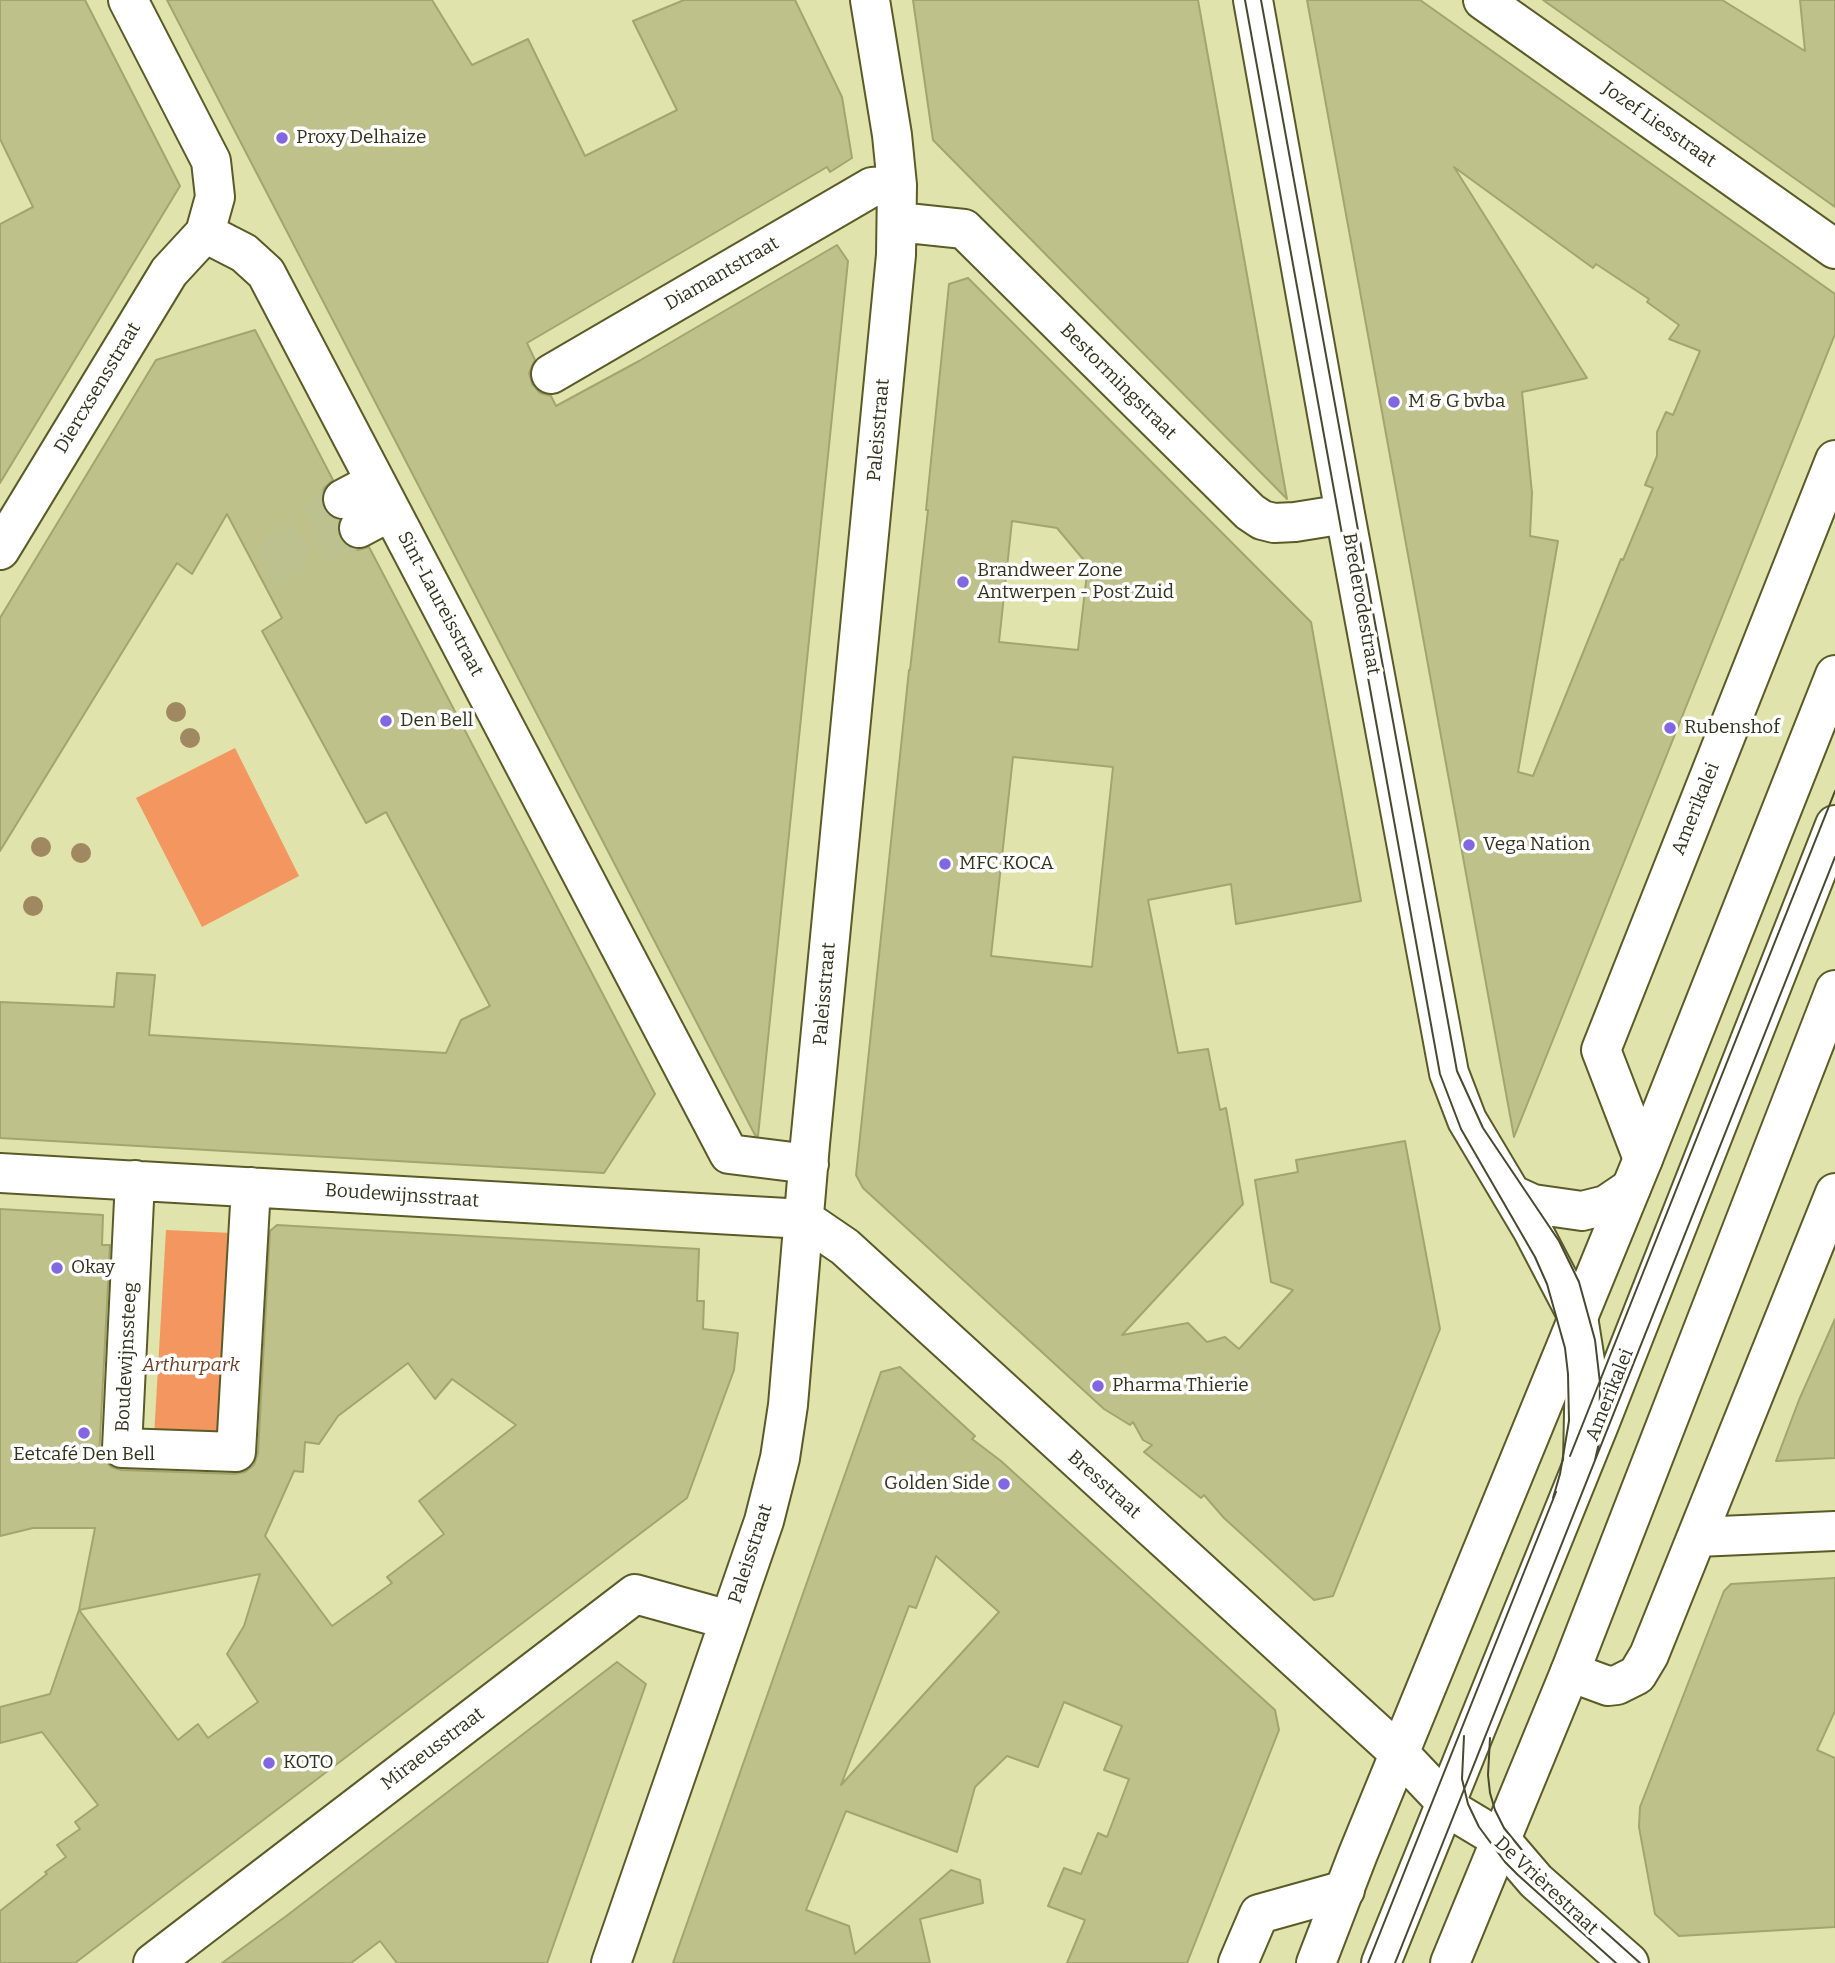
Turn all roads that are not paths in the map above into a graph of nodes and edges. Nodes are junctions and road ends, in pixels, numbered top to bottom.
1 (128, 0) edge
2 (870, 0) edge
3 (1254, 0) edge
4 (1483, 0) edge
5 (897, 203) junction
6 (205, 233) junction
7 (1835, 249) edge
8 (551, 374) dead end
9 (1835, 460) edge
10 (1345, 514) junction
11 (0, 550) edge
12 (1835, 675) edge
13 (1835, 825) edge
14 (1835, 990) edge
15 (809, 1164) junction
16 (0, 1173) edge
17 (1637, 1173) junction
18 (135, 1180) junction
19 (251, 1186) junction
20 (1835, 1193) edge
21 (1511, 1194) junction
22 (804, 1219) junction
23 (1578, 1317) junction
24 (1583, 1464) junction
25 (1835, 1531) edge
26 (1697, 1538) junction
27 (729, 1620) junction
28 (1570, 1672) junction
29 (1400, 1754) junction
30 (1445, 1803) junction
31 (1500, 1839) junction
32 (1345, 1890) junction
33 (153, 1963) edge
34 (611, 1963) edge
35 (1238, 1963) edge
36 (1316, 1963) edge
37 (1381, 1963) edge
38 (1450, 1963) edge
39 (1629, 1963) edge

1 - 6 street
2 - 5 street, Paleisstraat
3 - 10 street, Brederodestraat
4 - 7 street, Jozef Liesstraat
5 - 8 street, Diamantstraat
5 - 10 street, Bestormingstraat
5 - 15 street, Paleisstraat
6 - 11 street, Diercxsensstraat
6 - 15 street, Sint-Laureisstraat
9 - 17 street, Amerikalei
10 - 21 street, Brederodestraat
12 - 17 street
13 - 24 street, Amerikalei
14 - 28 street
15 - 22 street, Paleisstraat
16 - 18 street, Boudewijnsstraat
17 - 21 street
17 - 23 street
18 - 19 street, Boudewijnsstraat
18 - 19 street, Boudewijnssteeg
19 - 22 street, Boudewijnsstraat
20 - 26 street
21 - 23 street, Brederodestraat
22 - 27 street, Paleisstraat
22 - 29 street, Bresstraat
23 - 24 street, Brederodestraat
23 - 29 street
24 - 30 street, Amerikalei
25 - 26 street
26 - 28 street
27 - 33 street, Miraeusstraat
27 - 34 street, Paleisstraat
28 - 31 street
29 - 30 street, De Vrièrestraat
29 - 32 street
30 - 31 street, De Vrièrestraat
30 - 37 street, Amerikalei
31 - 38 street
31 - 39 street, De Vrièrestraat
32 - 35 street
32 - 36 street

